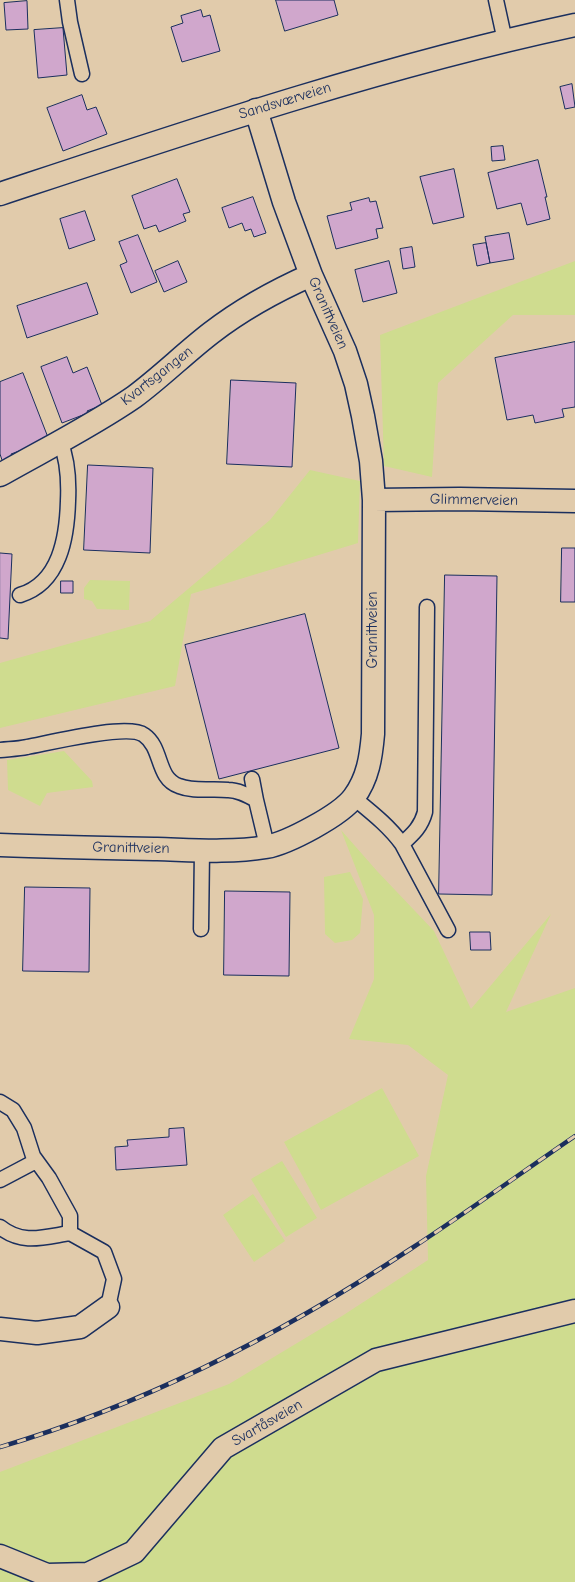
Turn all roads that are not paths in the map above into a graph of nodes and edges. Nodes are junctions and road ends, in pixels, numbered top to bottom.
1 (67, 0) edge
2 (496, 0) edge
3 (575, 25) edge
4 (505, 41) junction
5 (82, 74) dead end
6 (256, 110) junction
7 (0, 194) edge
8 (311, 275) junction
9 (60, 441) junction
10 (0, 475) edge
11 (374, 500) junction
12 (575, 501) edge
13 (20, 595) dead end
14 (427, 607) dead end
15 (0, 750) edge
16 (252, 779) dead end
17 (354, 798) junction
18 (256, 800) junction
19 (402, 844) junction
20 (0, 845) edge
21 (267, 846) junction
22 (202, 850) junction
23 (200, 929) dead end
24 (448, 930) dead end
25 (0, 1102) edge
26 (36, 1161) junction
27 (0, 1180) edge
28 (0, 1227) edge
29 (70, 1233) junction
30 (108, 1306) joint
31 (575, 1311) edge
32 (0, 1329) edge
33 (0, 1556) edge

1 - 5 lane
2 - 4 lane
3 - 4 street, Sandsværveien
4 - 6 street, Sandsværveien
6 - 7 street, Sandsværveien
6 - 8 street, Granittveien
8 - 9 street, Kvartsgangen
8 - 11 street, Granittveien
9 - 10 street, Kvartsgangen
9 - 13 lane
11 - 12 street, Glimmerveien
11 - 17 street, Granittveien
14 - 19 lane
15 - 18 lane
16 - 18 lane
17 - 19 lane
17 - 21 street, Granittveien
18 - 21 lane
19 - 24 lane
20 - 22 street, Granittveien
21 - 22 street, Granittveien
22 - 23 lane
25 - 26 lane
26 - 27 lane
26 - 29 lane
28 - 29 lane
29 - 30 lane
30 - 32 street
31 - 33 street, Svartåsveien

